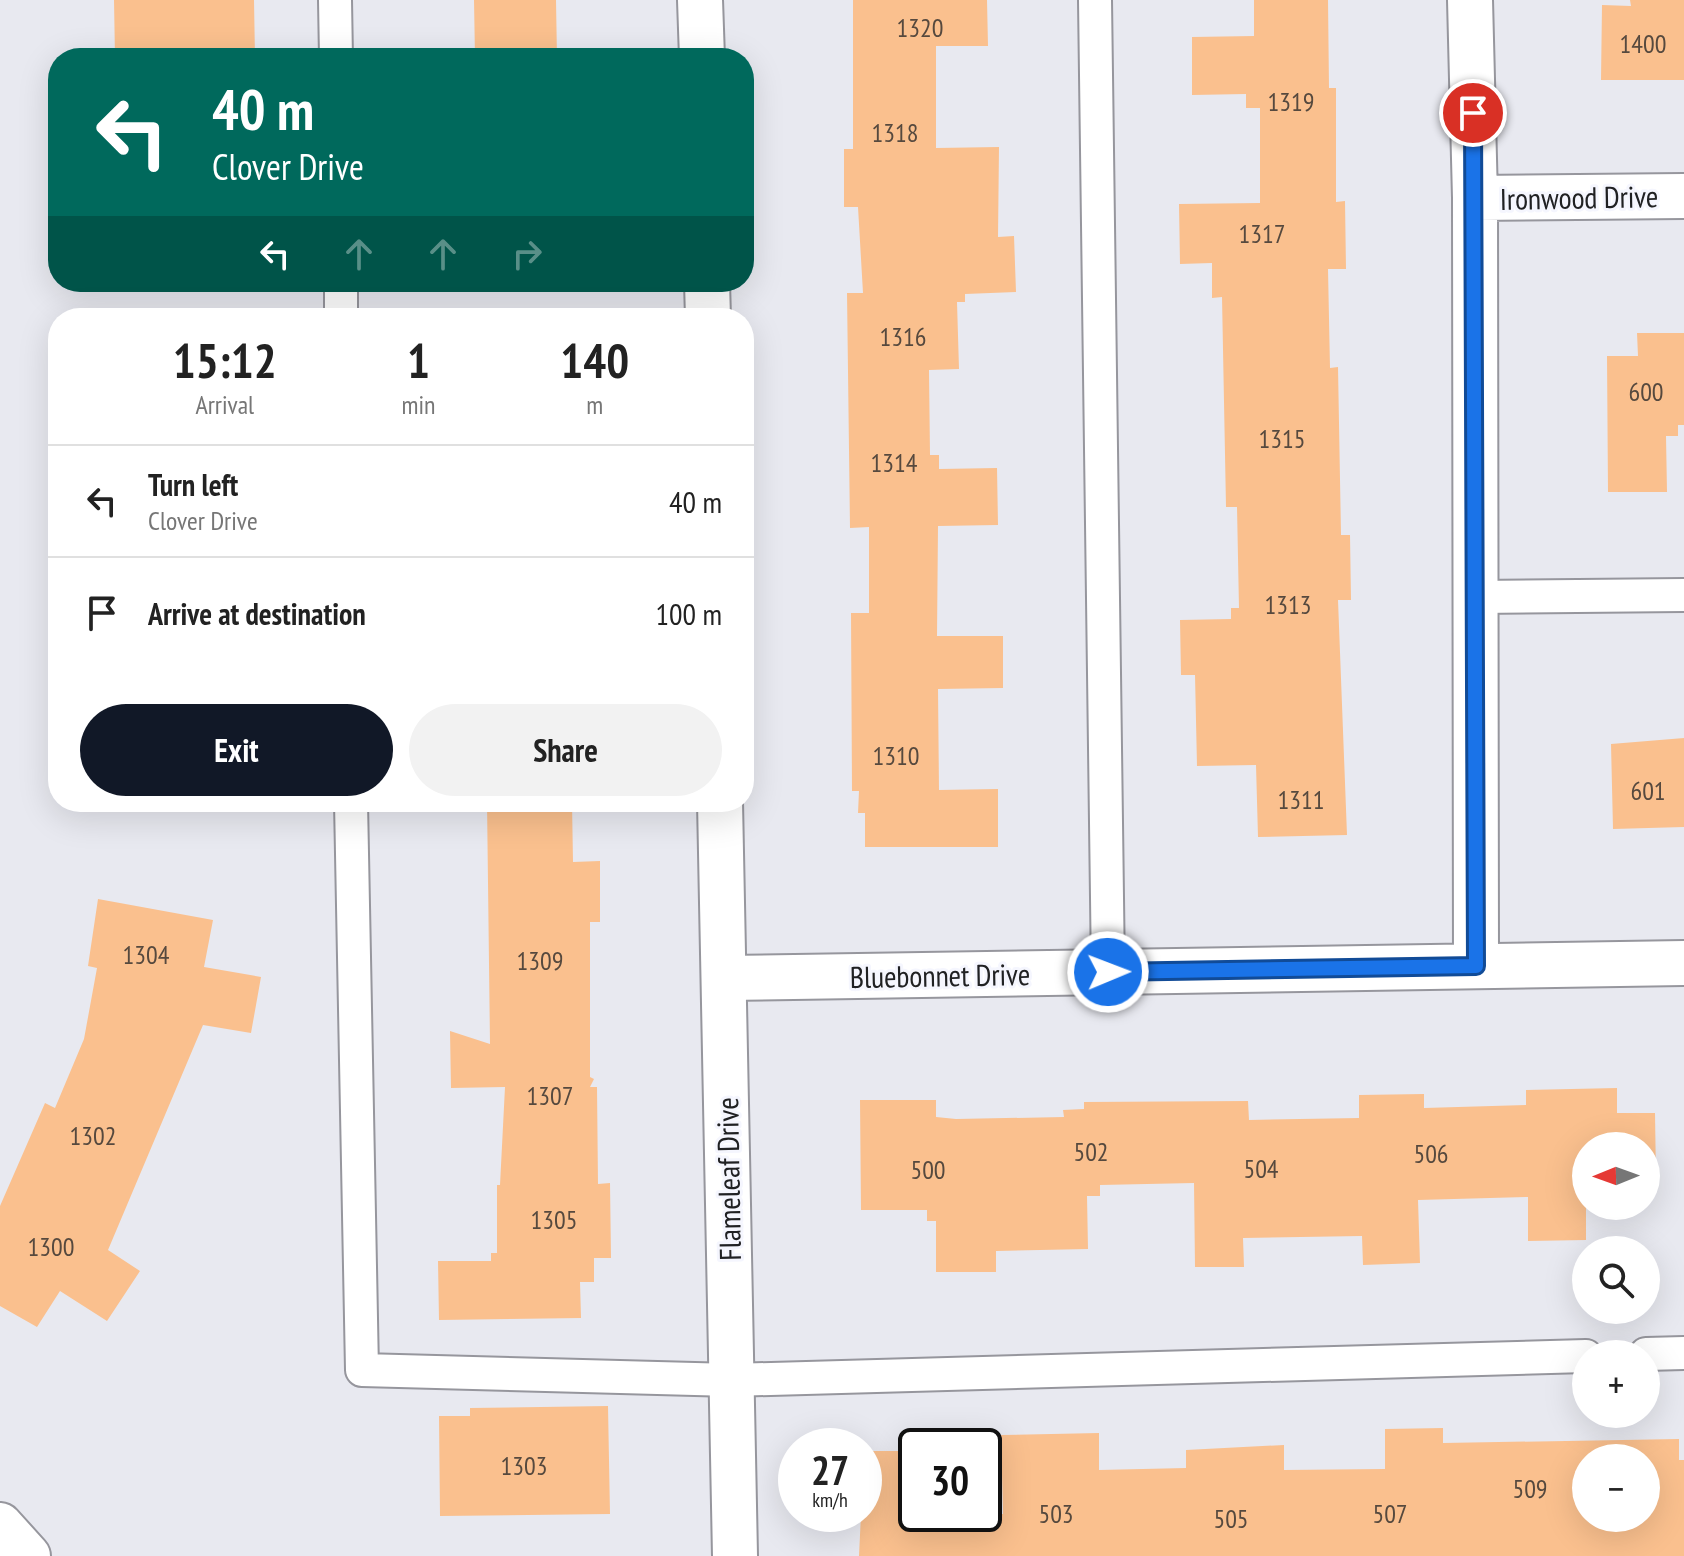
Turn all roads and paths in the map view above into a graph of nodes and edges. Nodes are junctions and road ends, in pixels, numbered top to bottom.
1 (335, 0) edge
2 (700, 0) edge
3 (1095, 0) edge
4 (1470, 0) edge
5 (336, 48) edge
6 (702, 48) edge
7 (1684, 196) edge
8 (1475, 198) junction
9 (1684, 595) edge
10 (1476, 597) junction
11 (351, 812) edge
12 (720, 812) edge
13 (1684, 963) edge
14 (1476, 966) junction
15 (1108, 972) junction
16 (725, 978) junction
17 (1684, 1353) edge
18 (1660, 1354) edge
19 (1572, 1356) edge
20 (732, 1380) junction
21 (0, 1525) edge
22 (28, 1556) edge
23 (735, 1556) edge

1 - 5 lane
2 - 6 street
3 - 15 lane
4 - 8 street
7 - 8 street, Ironwood Drive
8 - 10 street
9 - 10 lane
10 - 14 street
11 - 20 lane
12 - 16 street, Flameleaf Drive
13 - 14 street, Bluebonnet Drive
14 - 15 street, Bluebonnet Drive
15 - 16 street, Bluebonnet Drive
16 - 20 street, Flameleaf Drive
17 - 18 lane
19 - 20 lane
20 - 23 street, Flameleaf Drive
21 - 22 street

